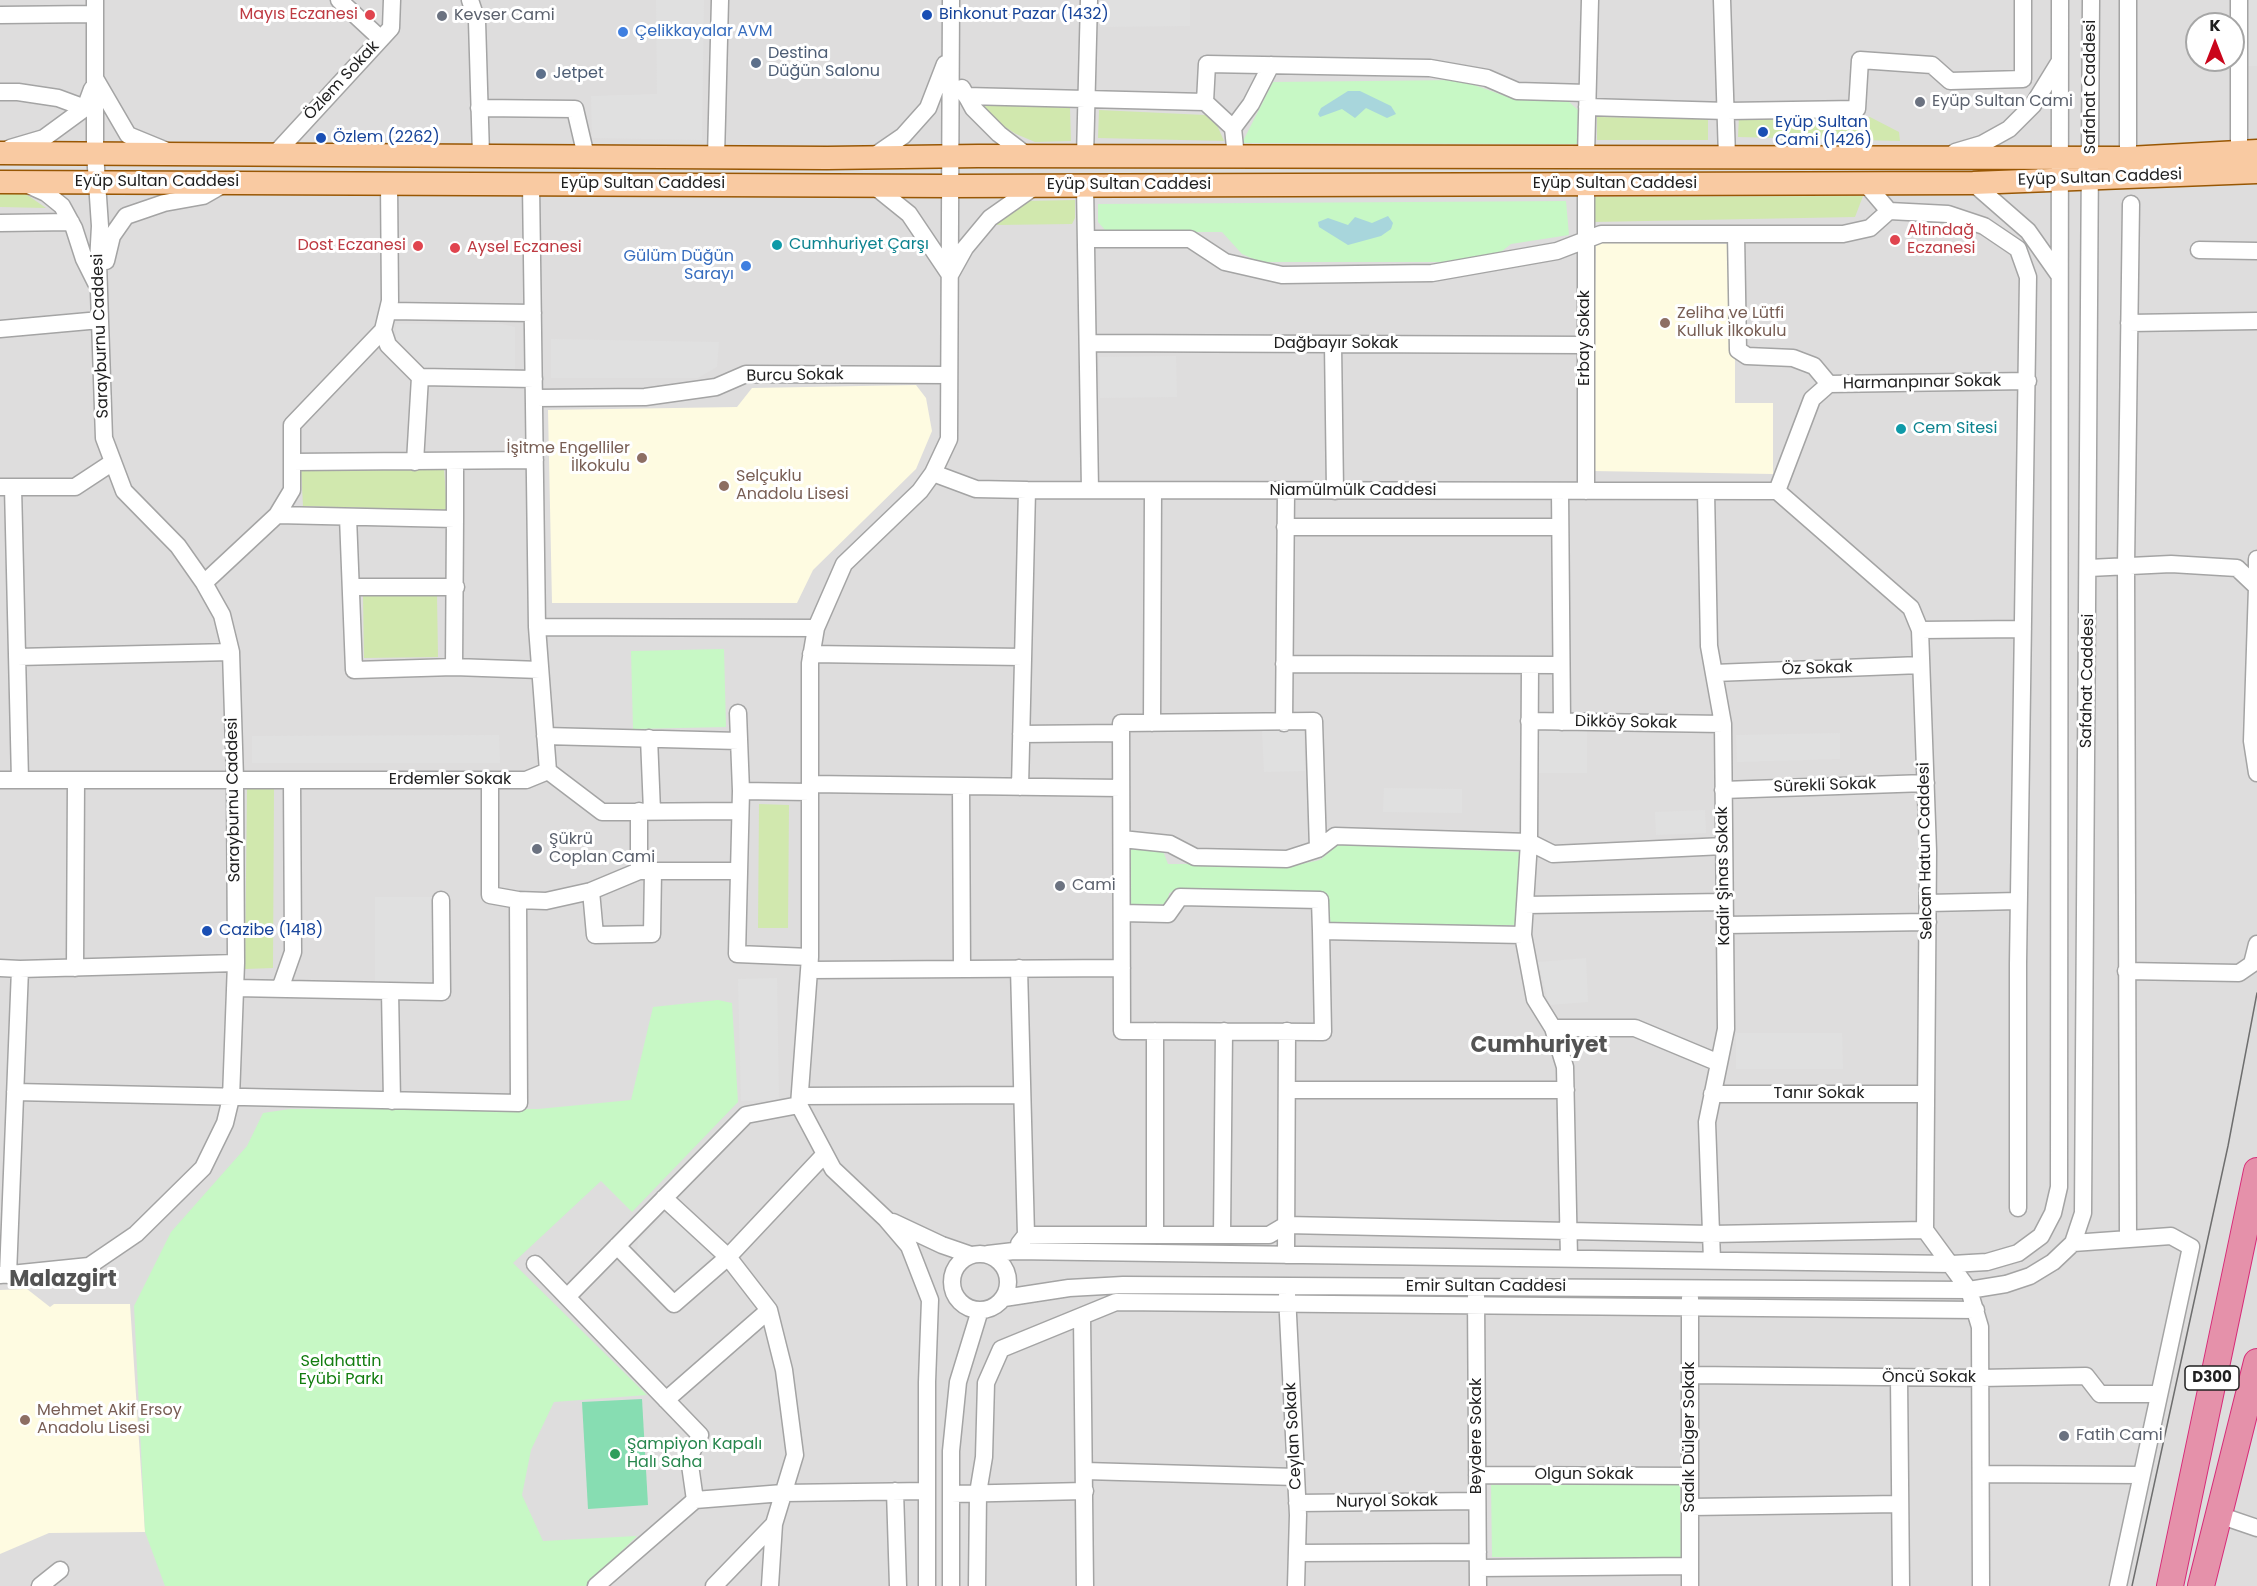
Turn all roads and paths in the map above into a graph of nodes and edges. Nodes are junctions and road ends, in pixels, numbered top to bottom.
1 (339, 0) edge
2 (392, 0) edge
3 (470, 0) edge
4 (720, 0) edge
5 (951, 0) edge
6 (1089, 0) edge
7 (1590, 0) edge
8 (1722, 0) edge
9 (2024, 0) edge
10 (2060, 0) edge
11 (2091, 0) edge
12 (2128, 0) edge
13 (2239, 0) edge
14 (95, 7) edge
15 (6, 10) edge
16 (381, 39) junction
17 (950, 48) junction
18 (2061, 60) junction
19 (1271, 65) junction
20 (96, 80) junction
21 (0, 92) edge
22 (966, 96) junction
23 (1086, 98) junction
24 (1587, 100) junction
25 (1205, 102) junction
26 (85, 108) junction
27 (479, 108) junction
28 (1726, 111) junction
29 (1233, 128) junction
30 (2248, 151) edge
31 (0, 152) edge
32 (95, 153) junction
33 (173, 154) junction
34 (275, 154) junction
35 (481, 155) junction
36 (586, 156) junction
37 (1586, 156) junction
38 (717, 157) junction
39 (1085, 157) junction
40 (1236, 157) junction
41 (1727, 157) junction
42 (871, 158) junction
43 (951, 158) junction
44 (1030, 158) junction
45 (1936, 158) junction
46 (2128, 158) junction
47 (2062, 168) junction
48 (2091, 169) junction
49 (2257, 172) edge
50 (11, 182) edge
51 (96, 182) junction
52 (228, 183) junction
53 (389, 183) junction
54 (1972, 183) junction
55 (531, 184) junction
56 (1586, 184) junction
57 (1866, 184) junction
58 (873, 185) junction
59 (1037, 185) junction
60 (1085, 185) junction
61 (951, 186) junction
62 (2131, 204) dead end
63 (1889, 212) junction
64 (71, 222) junction
65 (0, 223) edge
66 (1736, 234) junction
67 (1586, 238) junction
68 (1086, 239) junction
69 (2199, 250) dead end
70 (2257, 251) edge
71 (951, 275) junction
72 (2059, 275) junction
73 (99, 288) junction
74 (388, 311) junction
75 (533, 313) junction
76 (100, 320) junction
77 (2257, 321) edge
78 (2129, 323) junction
79 (0, 329) edge
80 (383, 330) junction
81 (1088, 343) junction
82 (1333, 344) junction
83 (1584, 345) junction
84 (949, 375) junction
85 (420, 377) junction
86 (534, 379) junction
87 (2028, 381) junction
88 (1829, 384) junction
89 (535, 398) junction
90 (536, 460) junction
91 (113, 462) junction
92 (292, 462) junction
93 (415, 462) junction
94 (455, 462) junction
95 (933, 473) junction
96 (7, 487) edge
97 (1027, 490) junction
98 (1090, 490) junction
99 (1153, 490) junction
100 (1286, 491) junction
101 (1335, 491) junction
102 (1560, 491) junction
103 (1586, 491) junction
104 (1706, 491) junction
105 (1777, 492) junction
106 (277, 515) junction
107 (348, 516) junction
108 (455, 519) junction
109 (1285, 527) junction
110 (1560, 527) junction
111 (2257, 558) edge
112 (2126, 566) junction
113 (2089, 568) junction
114 (204, 583) junction
115 (352, 587) junction
116 (456, 587) junction
117 (2257, 587) edge
118 (537, 627) junction
119 (816, 628) junction
120 (2023, 629) junction
121 (1920, 630) junction
122 (231, 652) junction
123 (812, 654) junction
124 (17, 657) junction
125 (1023, 657) junction
126 (1284, 664) junction
127 (1530, 665) junction
128 (1561, 665) junction
129 (1921, 665) junction
130 (454, 668) junction
131 (540, 670) junction
132 (1714, 673) junction
133 (738, 712) dead end
134 (1530, 721) junction
135 (1562, 722) junction
136 (1152, 723) junction
137 (1284, 723) junction
138 (1723, 724) junction
139 (1121, 733) junction
140 (1021, 734) junction
141 (545, 736) junction
142 (649, 738) junction
143 (739, 741) junction
144 (548, 771) junction
145 (2257, 773) edge
146 (235, 779) junction
147 (0, 780) edge
148 (20, 780) junction
149 (76, 780) junction
150 (292, 780) junction
151 (490, 780) junction
152 (1926, 783) junction
153 (961, 786) junction
154 (1020, 787) junction
155 (810, 788) junction
156 (1121, 788) junction
157 (741, 790) junction
158 (1723, 790) junction
159 (740, 811) junction
160 (645, 812) junction
161 (1122, 839) junction
162 (1529, 842) junction
163 (1724, 846) junction
164 (1318, 849) junction
165 (646, 871) junction
166 (739, 871) junction
167 (591, 891) junction
168 (441, 900) dead end
169 (518, 900) junction
170 (2019, 901) junction
171 (1724, 902) junction
172 (1928, 903) junction
173 (1525, 905) junction
174 (1122, 913) junction
175 (1928, 922) junction
176 (1725, 925) junction
177 (1321, 931) junction
178 (1523, 935) junction
179 (2257, 944) edge
180 (236, 963) junction
181 (810, 964) junction
182 (75, 968) junction
183 (1122, 968) junction
184 (0, 969) edge
185 (20, 969) junction
186 (962, 969) junction
187 (1019, 969) junction
188 (2126, 971) junction
189 (235, 988) junction
190 (280, 989) junction
191 (390, 991) junction
192 (1553, 1028) junction
193 (1155, 1031) junction
194 (1224, 1031) junction
195 (1287, 1031) junction
196 (1719, 1063) junction
197 (1287, 1090) junction
198 (1566, 1090) junction
199 (15, 1092) junction
200 (1712, 1094) junction
201 (1926, 1094) junction
202 (1022, 1095) junction
203 (231, 1098) junction
204 (800, 1100) junction
205 (392, 1101) junction
206 (825, 1154) junction
207 (2257, 1171) edge
208 (664, 1198) junction
209 (2019, 1208) dead end
210 (886, 1219) junction
211 (1286, 1225) junction
212 (1569, 1230) junction
213 (1925, 1230) junction
214 (1711, 1234) junction
215 (1026, 1235) junction
216 (1155, 1235) junction
217 (1222, 1235) junction
218 (2128, 1238) junction
219 (2073, 1242) junction
220 (617, 1246) junction
221 (1014, 1251) junction
222 (988, 1254) junction
223 (971, 1255) junction
224 (1286, 1255) junction
225 (728, 1257) junction
226 (1569, 1258) junction
227 (1712, 1260) junction
228 (535, 1264) dead end
229 (1952, 1264) junction
230 (4, 1275) edge
231 (952, 1276) junction
232 (1287, 1285) junction
233 (1476, 1287) junction
234 (1690, 1288) junction
235 (1968, 1290) junction
236 (567, 1297) junction
237 (1004, 1298) junction
238 (930, 1300) junction
239 (1287, 1305) junction
240 (1476, 1305) junction
241 (1690, 1308) junction
242 (769, 1310) junction
243 (980, 1310) junction
244 (1976, 1310) junction
245 (1082, 1316) junction
246 (2257, 1362) edge
247 (1691, 1376) junction
248 (1899, 1377) junction
249 (1980, 1378) junction
250 (2159, 1394) junction
251 (666, 1400) junction
252 (1085, 1471) junction
253 (1981, 1474) junction
254 (1478, 1475) junction
255 (2142, 1475) junction
256 (1690, 1476) junction
257 (1296, 1477) junction
258 (895, 1491) junction
259 (927, 1491) junction
260 (1085, 1491) junction
261 (783, 1493) junction
262 (978, 1493) junction
263 (951, 1494) junction
264 (695, 1500) junction
265 (1478, 1501) junction
266 (1297, 1503) junction
267 (1900, 1504) junction
268 (1690, 1507) junction
269 (2219, 1515) junction
270 (2182, 1521) junction
271 (774, 1524) junction
272 (2257, 1528) edge
273 (1297, 1553) junction
274 (1478, 1560) junction
275 (1690, 1566) junction
276 (60, 1570) dead end
277 (40, 1586) edge
278 (597, 1586) edge
279 (714, 1586) edge
280 (770, 1586) edge
281 (898, 1586) edge
282 (927, 1586) edge
283 (951, 1586) edge
284 (977, 1586) edge
285 (1085, 1586) edge
286 (1296, 1586) edge
287 (1478, 1586) edge
288 (1690, 1586) edge
289 (1901, 1586) edge
290 (1981, 1586) edge
291 (2118, 1586) edge
292 (2161, 1586) edge
293 (2170, 1586) edge
294 (2201, 1586) edge

1 - 16 street
2 - 16 street, Özlem Sokak
3 - 27 street
4 - 38 street
5 - 17 street
6 - 23 street
7 - 24 street
8 - 28 street
9 - 28 street
10 - 18 street, Safahat Caddesi
11 - 48 street, Safahat Caddesi
12 - 46 street
13 - 30 street
14 - 15 street
14 - 20 street, Sarayburnu Caddesi
16 - 34 street, Özlem Sokak
17 - 22 street
17 - 42 street
17 - 43 street
18 - 45 street
18 - 47 street, Safahat Caddesi
19 - 24 street
19 - 25 street
19 - 29 street
20 - 26 street
20 - 32 street, Sarayburnu Caddesi
20 - 33 street
21 - 26 street
22 - 23 street
22 - 44 street
23 - 25 street
23 - 39 street
24 - 28 street
24 - 37 street
25 - 29 street
26 - 31 street
27 - 35 street
27 - 36 street
28 - 41 street
29 - 40 street
30 - 46 main road, Eyüp Sultan Caddesi
31 - 32 main road, Eyüp Sultan Caddesi
32 - 33 main road, Eyüp Sultan Caddesi
32 - 51 street, Sarayburnu Caddesi
33 - 34 main road, Eyüp Sultan Caddesi
34 - 35 main road, Eyüp Sultan Caddesi
35 - 36 main road, Eyüp Sultan Caddesi
36 - 38 main road, Eyüp Sultan Caddesi
37 - 40 main road, Eyüp Sultan Caddesi
37 - 41 main road, Eyüp Sultan Caddesi
38 - 42 main road, Eyüp Sultan Caddesi
39 - 40 main road, Eyüp Sultan Caddesi
39 - 44 main road, Eyüp Sultan Caddesi
41 - 45 main road, Eyüp Sultan Caddesi
42 - 43 main road, Eyüp Sultan Caddesi
43 - 44 main road, Eyüp Sultan Caddesi
43 - 61 street
45 - 47 main road, Eyüp Sultan Caddesi
46 - 48 main road, Eyüp Sultan Caddesi
47 - 48 main road, Eyüp Sultan Caddesi
47 - 54 main road, Eyüp Sultan Caddesi
47 - 72 street, Safahat Caddesi
48 - 49 main road, Eyüp Sultan Caddesi
48 - 113 street, Safahat Caddesi
50 - 51 main road, Eyüp Sultan Caddesi
50 - 64 street
51 - 52 main road, Eyüp Sultan Caddesi
51 - 73 street, Sarayburnu Caddesi
52 - 53 main road, Eyüp Sultan Caddesi
52 - 73 street
53 - 55 main road, Eyüp Sultan Caddesi
53 - 74 street
54 - 57 main road, Eyüp Sultan Caddesi
54 - 72 street
55 - 58 main road, Eyüp Sultan Caddesi
55 - 75 street
56 - 57 main road, Eyüp Sultan Caddesi
56 - 60 main road, Eyüp Sultan Caddesi
56 - 67 street, Erbay Sokak
57 - 63 street
58 - 61 main road, Eyüp Sultan Caddesi
58 - 71 street
59 - 60 main road, Eyüp Sultan Caddesi
59 - 61 main road, Eyüp Sultan Caddesi
59 - 71 street
60 - 68 street
61 - 71 street
62 - 78 street
63 - 66 street
63 - 87 street
64 - 65 street
64 - 73 street
66 - 67 street
66 - 88 street
67 - 68 street
67 - 83 street, Erbay Sokak
68 - 81 street
69 - 70 street
71 - 84 street
72 - 229 street, Safahat Caddesi
73 - 76 street, Sarayburnu Caddesi
74 - 75 street
74 - 80 street
75 - 86 street
76 - 79 street
76 - 91 street, Sarayburnu Caddesi
77 - 78 street
78 - 112 street
80 - 85 street
80 - 92 street
81 - 82 street, Dağbayır Sokak
81 - 98 street
82 - 83 street, Dağbayır Sokak
82 - 101 street
83 - 103 street, Erbay Sokak
84 - 89 street, Burcu Sokak
84 - 95 street
85 - 86 street
85 - 93 street
86 - 89 street
87 - 88 street, Harmanpınar Sokak
87 - 120 street
88 - 105 street, Harmanpınar Sokak
89 - 90 street
90 - 94 street
90 - 118 street
91 - 96 street
91 - 114 street, Sarayburnu Caddesi
92 - 93 street
92 - 106 street
93 - 94 street
94 - 108 street
95 - 97 street, Niamülmülk Caddesi
95 - 119 street
96 - 124 street
97 - 98 street, Niamülmülk Caddesi
97 - 125 street
98 - 99 street, Niamülmülk Caddesi
99 - 100 street, Niamülmülk Caddesi
99 - 136 street
100 - 101 street, Niamülmülk Caddesi
100 - 109 street
101 - 102 street, Niamülmülk Caddesi
102 - 103 street, Niamülmülk Caddesi
102 - 110 street
103 - 104 street, Niamülmülk Caddesi
104 - 105 street, Niamülmülk Caddesi
104 - 132 street, Kadir Şinas Sokak
105 - 121 street, Selcan Hatun Caddesi
106 - 107 street
106 - 114 street
107 - 108 street
107 - 115 street
108 - 116 street
109 - 110 street
109 - 126 street
110 - 128 street
111 - 117 street
112 - 113 street
112 - 117 street
112 - 188 street
113 - 219 street, Safahat Caddesi
114 - 122 street, Sarayburnu Caddesi
115 - 116 street
115 - 130 street
116 - 130 street
117 - 145 street
118 - 119 street
118 - 131 street
119 - 123 street
120 - 121 street
120 - 170 street
121 - 129 street, Selcan Hatun Caddesi
122 - 124 street
122 - 146 street, Sarayburnu Caddesi
123 - 125 street
123 - 155 street
124 - 148 street
125 - 140 street
126 - 127 street
126 - 137 street
127 - 128 street
127 - 134 street
128 - 135 street
129 - 132 street, Öz Sokak
129 - 152 street, Selcan Hatun Caddesi
130 - 131 street
131 - 141 street
132 - 138 street, Kadir Şinas Sokak
133 - 143 street
134 - 135 street, Dikköy Sokak
134 - 162 street
135 - 138 street, Dikköy Sokak
136 - 137 street
136 - 139 street
137 - 164 street
138 - 158 street, Kadir Şinas Sokak
139 - 140 street
139 - 156 street
140 - 154 street
141 - 142 street
141 - 144 street
142 - 143 street
142 - 160 street
143 - 157 street
144 - 151 street, Erdemler Sokak
144 - 160 street
146 - 149 street, Erdemler Sokak
146 - 150 street, Erdemler Sokak
146 - 180 street, Sarayburnu Caddesi
147 - 148 street, Erdemler Sokak
148 - 149 street, Erdemler Sokak
149 - 182 street
150 - 151 street, Erdemler Sokak
150 - 190 street
151 - 169 street
152 - 158 street, Sürekli Sokak
152 - 172 street, Selcan Hatun Caddesi
153 - 154 street
153 - 155 street
153 - 186 street
154 - 156 street
155 - 157 street
155 - 181 street
156 - 161 street
157 - 159 street
158 - 163 street, Kadir Şinas Sokak
159 - 160 street
159 - 166 street
160 - 165 street
161 - 164 street
161 - 174 street
162 - 163 street
162 - 164 street
162 - 173 street
163 - 171 street, Kadir Şinas Sokak
165 - 166 street
165 - 167 street
165 - 167 street
166 - 181 street
167 - 169 street
168 - 191 street
169 - 205 street
170 - 172 street
170 - 209 street
171 - 173 street
171 - 176 street, Kadir Şinas Sokak
172 - 175 street, Selcan Hatun Caddesi
173 - 178 street
174 - 177 street
174 - 183 street
175 - 176 street
175 - 201 street, Selcan Hatun Caddesi
176 - 196 street, Kadir Şinas Sokak
177 - 178 street
177 - 195 street
178 - 192 street
179 - 188 street
180 - 182 street
180 - 189 street, Sarayburnu Caddesi
181 - 186 street
181 - 204 street
182 - 185 street
183 - 187 street
183 - 193 street
184 - 185 street
185 - 199 street
186 - 187 street
187 - 202 street
188 - 218 street
189 - 190 street
189 - 203 street, Sarayburnu Caddesi
190 - 191 street
191 - 205 street
192 - 196 street
192 - 198 street
193 - 194 street
193 - 216 street
194 - 195 street
194 - 217 street
195 - 197 street
196 - 200 street, Kadir Şinas Sokak
197 - 198 street
197 - 211 street
198 - 212 street
199 - 203 street
199 - 230 street
200 - 201 street, Tanır Sokak
200 - 214 street, Kadir Şinas Sokak
201 - 213 street, Selcan Hatun Caddesi
202 - 204 street
202 - 215 street
203 - 205 street
203 - 230 street, Sarayburnu Caddesi
204 - 206 street
204 - 208 street
206 - 210 street
206 - 225 street
207 - 270 highway, D300
208 - 220 street
208 - 225 street
210 - 223 street
210 - 238 street
211 - 212 street
211 - 217 street
211 - 224 street
212 - 214 street
212 - 226 street
213 - 214 street
213 - 229 street
214 - 227 street, Kadir Şinas Sokak
215 - 216 street
215 - 221 street
216 - 217 street
218 - 219 street
218 - 250 street
219 - 235 street, Safahat Caddesi
220 - 225 street
220 - 236 street
221 - 222 street, Emir Sultan Caddesi
221 - 224 street, Emir Sultan Caddesi
222 - 223 street
222 - 237 street
223 - 231 street
224 - 226 street, Emir Sultan Caddesi
225 - 242 street
226 - 227 street, Emir Sultan Caddesi
227 - 229 street, Emir Sultan Caddesi
228 - 236 street
229 - 235 street
231 - 238 street
231 - 243 street
232 - 233 street, Emir Sultan Caddesi
232 - 237 street, Emir Sultan Caddesi
232 - 239 street, Ceylan Sokak
233 - 234 street, Emir Sultan Caddesi
233 - 240 street, Beydere Sokak
234 - 235 street, Emir Sultan Caddesi
234 - 241 street, Sadık Dülger Sokak
235 - 244 street
236 - 251 street
237 - 243 street
238 - 259 street
239 - 240 street
239 - 245 street
239 - 257 street, Ceylan Sokak
240 - 241 street
240 - 254 street, Beydere Sokak
241 - 244 street
241 - 247 street, Sadık Dülger Sokak
242 - 251 street
242 - 261 street
243 - 263 street
244 - 249 street
245 - 252 street
245 - 262 street
246 - 269 highway, D300
247 - 248 street, Öncü Sokak
247 - 256 street, Sadık Dülger Sokak
248 - 249 street, Öncü Sokak
248 - 267 street
249 - 250 street, Öncü Sokak
249 - 253 street
250 - 255 street
251 - 264 street
252 - 257 street
252 - 260 street
253 - 255 street
253 - 290 street
254 - 256 street, Olgun Sokak
254 - 265 street, Beydere Sokak
255 - 291 street
256 - 268 street, Sadık Dülger Sokak
257 - 266 street, Ceylan Sokak
258 - 259 street
258 - 261 street
258 - 281 street
259 - 282 street
260 - 262 street
260 - 285 street
261 - 264 street
261 - 271 street
262 - 263 street
262 - 284 street
263 - 283 street
264 - 278 street
265 - 266 street, Nuryol Sokak
265 - 274 street, Beydere Sokak
266 - 273 street, Ceylan Sokak
267 - 268 street
267 - 289 street
268 - 275 street, Sadık Dülger Sokak
269 - 272 street
269 - 294 highway, D300
270 - 292 highway
270 - 293 highway, D300
271 - 279 street
271 - 280 street
273 - 274 street
273 - 286 street, Ceylan Sokak
274 - 275 street
274 - 287 street, Beydere Sokak
275 - 288 street, Sadık Dülger Sokak
276 - 277 street

